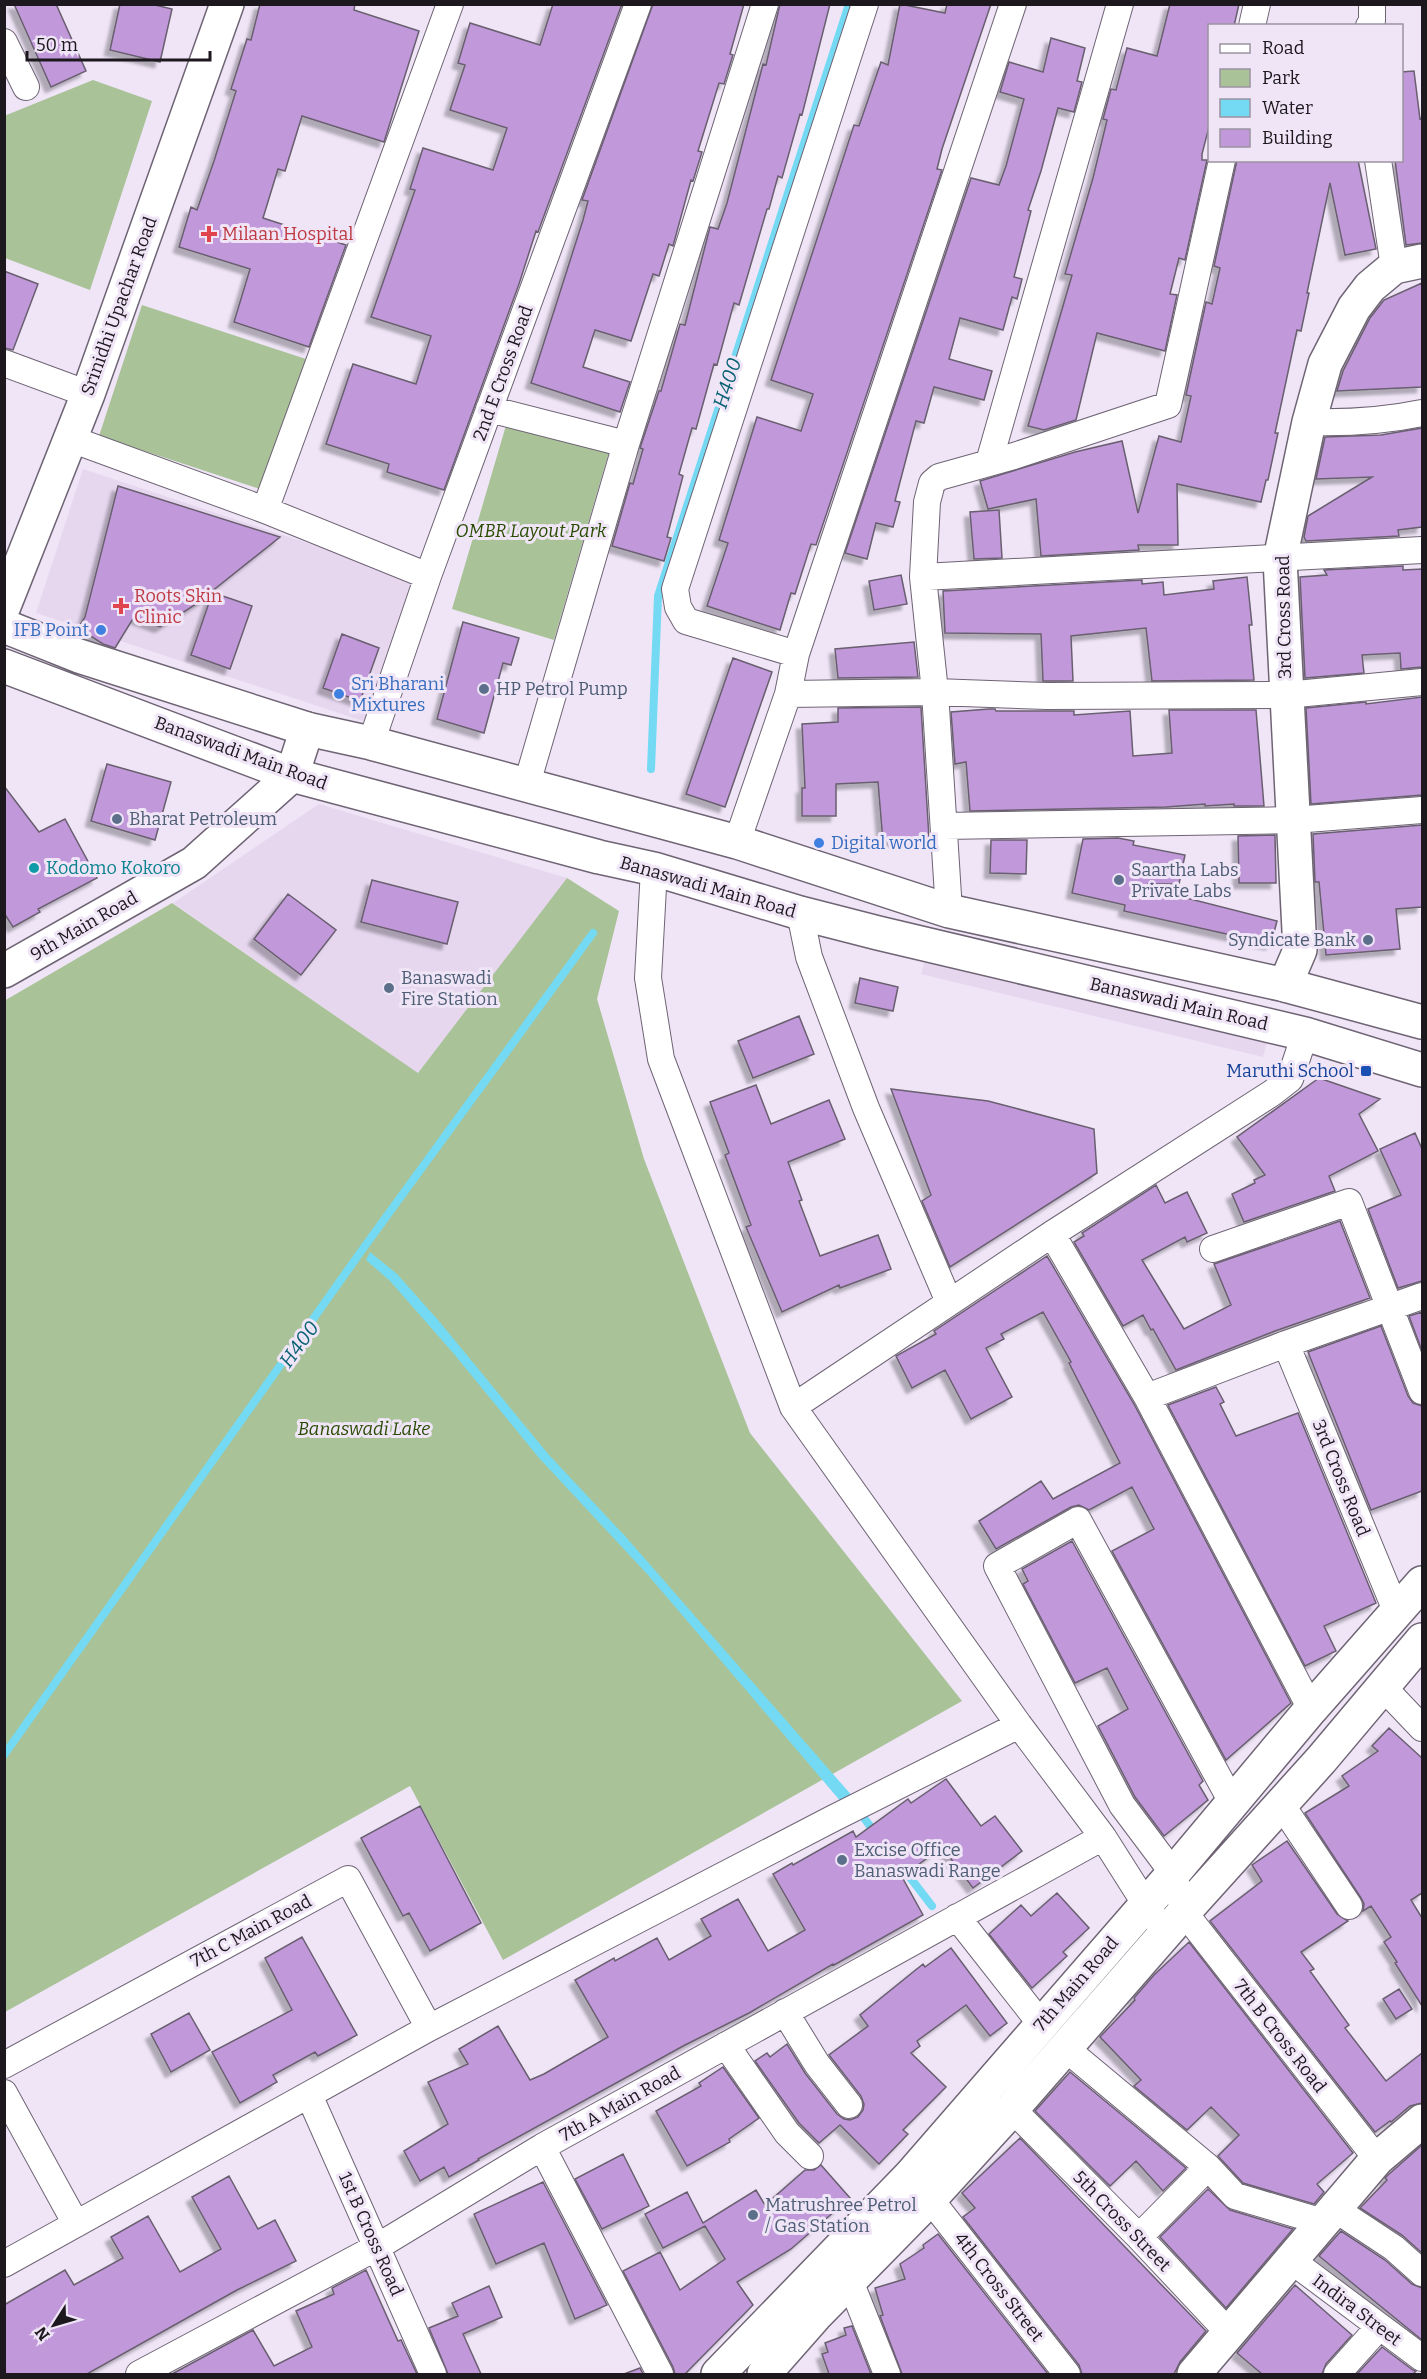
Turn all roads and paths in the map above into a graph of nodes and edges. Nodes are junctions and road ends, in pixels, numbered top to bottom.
1 (227, 4) edge
2 (450, 4) edge
3 (638, 4) edge
4 (765, 4) edge
5 (865, 4) edge
6 (1012, 4) edge
7 (1120, 4) edge
8 (1257, 4) edge
9 (1372, 4) edge
10 (1252, 24) edge
11 (1370, 24) edge
12 (4, 42) edge
13 (26, 87) dead end
14 (1222, 162) edge
15 (1379, 162) edge
16 (1408, 264) edge
17 (4, 363) edge
18 (88, 394) junction
19 (489, 409) junction
20 (1422, 413) edge
21 (1310, 423) junction
22 (70, 439) junction
23 (626, 444) junction
24 (989, 462) junction
25 (265, 510) junction
26 (1422, 550) edge
27 (1280, 559) junction
28 (428, 576) junction
29 (923, 577) junction
30 (4, 606) edge
31 (4, 626) edge
32 (796, 654) junction
33 (4, 666) edge
34 (1422, 682) edge
35 (935, 692) junction
36 (788, 694) junction
37 (1286, 695) junction
38 (307, 729) junction
39 (371, 743) junction
40 (292, 775) junction
41 (526, 787) junction
42 (1422, 810) edge
43 (1294, 820) junction
44 (944, 826) junction
45 (737, 842) junction
46 (654, 869) junction
47 (949, 910) junction
48 (800, 913) junction
49 (4, 971) edge
50 (1285, 985) junction
51 (1422, 1022) edge
52 (1305, 1034) junction
53 (1422, 1070) edge
54 (1052, 1234) junction
55 (1213, 1249) dead end
56 (1422, 1296) edge
57 (949, 1302) junction
58 (1391, 1307) junction
59 (1286, 1344) junction
60 (1422, 1391) edge
61 (1147, 1397) junction
62 (793, 1407) junction
63 (1422, 1583) edge
64 (1397, 1613) junction
65 (1422, 1640) edge
66 (1382, 1686) junction
67 (1311, 1709) junction
68 (1019, 1725) junction
69 (1422, 1728) edge
70 (1233, 1804) junction
71 (1281, 1804) junction
72 (1102, 1837) junction
73 (1173, 1873) junction
74 (1147, 1904) junction
75 (1349, 1906) dead end
76 (957, 1917) junction
77 (1174, 1924) junction
78 (785, 2012) junction
79 (1041, 2024) junction
80 (429, 2028) junction
81 (726, 2045) junction
82 (1065, 2048) junction
83 (4, 2065) edge
84 (4, 2093) edge
85 (309, 2095) junction
86 (849, 2105) dead end
87 (1012, 2109) junction
88 (1422, 2121) edge
89 (542, 2147) junction
90 (810, 2156) dead end
91 (1377, 2159) junction
92 (1208, 2167) junction
93 (930, 2199) junction
94 (1329, 2215) junction
95 (76, 2224) junction
96 (1139, 2237) junction
97 (377, 2247) junction
98 (1292, 2261) junction
99 (4, 2264) edge
100 (1418, 2264) edge
101 (842, 2268) junction
102 (1379, 2327) junction
103 (1230, 2334) junction
104 (1422, 2358) edge
105 (139, 2374) edge
106 (433, 2374) edge
107 (660, 2374) edge
108 (718, 2374) edge
109 (764, 2374) edge
110 (887, 2374) edge
111 (1067, 2374) edge
112 (1194, 2374) edge
113 (1337, 2374) edge

1 - 18 main road, Srinidhi Upachar Road
2 - 25 street
3 - 19 street, 2nd E Cross Road
4 - 23 street
5 - 32 street
6 - 32 street
7 - 24 street
8 - 10 street
9 - 11 street
12 - 13 street
14 - 24 street
15 - 16 street
16 - 21 main road, 3rd Cross Road
17 - 18 street
18 - 22 main road, Srinidhi Upachar Road
19 - 23 street
19 - 28 street, 2nd E Cross Road
20 - 21 street
21 - 27 main road, 3rd Cross Road
22 - 25 street
22 - 30 main road, Srinidhi Upachar Road
23 - 41 street
24 - 29 street
25 - 28 street
26 - 27 street
27 - 29 street
27 - 37 main road, 3rd Cross Road
28 - 39 street, 2nd E Cross Road
29 - 35 street
31 - 38 main road
32 - 36 street
33 - 40 main road, Banaswadi Main Road
34 - 37 street
35 - 36 street
35 - 37 street
35 - 44 street
36 - 45 street
37 - 43 main road, 3rd Cross Road
38 - 39 main road
38 - 40 main road
39 - 41 main road
40 - 46 main road, Banaswadi Main Road
40 - 49 main road, 9th Main Road
41 - 45 main road
42 - 43 street
43 - 44 street
43 - 50 main road, 3rd Cross Road
44 - 47 street
45 - 47 main road
46 - 48 main road, Banaswadi Main Road
46 - 62 street
47 - 50 main road
48 - 52 main road, Banaswadi Main Road
48 - 57 street
50 - 51 main road
52 - 53 main road, Banaswadi Main Road
52 - 54 street
54 - 57 street
54 - 61 street
55 - 58 street
56 - 58 street
57 - 62 street
58 - 59 street
58 - 60 street
59 - 61 street
59 - 64 street, 3rd Cross Road
61 - 67 street
62 - 68 street
63 - 64 main road, 7th Main Road
64 - 67 main road, 7th Main Road
65 - 66 main road, 7th Main Road
66 - 69 street
66 - 71 main road, 7th Main Road
67 - 70 main road, 7th Main Road
68 - 72 street
68 - 80 street
70 - 73 main road, 7th Main Road
70 - 73 street
71 - 75 street
71 - 77 main road, 7th Main Road
72 - 74 street
72 - 76 street, 7th A Main Road
73 - 74 main road, 7th Main Road
73 - 77 street
74 - 77 street
74 - 79 main road, 7th Main Road
76 - 78 street, 7th A Main Road
76 - 79 street
77 - 82 main road, 7th Main Road
77 - 91 street, 7th B Cross Road
78 - 81 street, 7th A Main Road
78 - 86 street
79 - 101 main road, 7th Main Road
80 - 83 street, 7th C Main Road
80 - 85 street
81 - 89 street, 7th A Main Road
81 - 90 street
82 - 87 main road, 7th Main Road
82 - 92 street
84 - 95 street
85 - 95 street
85 - 97 street, 1st B Cross Road
87 - 93 main road, 7th Main Road
87 - 96 street, 5th Cross Street
88 - 91 main road
89 - 97 street, 7th A Main Road
89 - 107 street
91 - 94 main road
92 - 94 street
92 - 96 street
93 - 101 main road, 7th Main Road
93 - 111 street, 4th Cross Street
94 - 98 main road
94 - 100 street
95 - 99 street
96 - 103 street, 5th Cross Street
97 - 105 street, 7th A Main Road
97 - 106 street, 1st B Cross Road
98 - 102 street, Indira Street
98 - 103 main road
101 - 108 main road, 7th Main Road
101 - 109 main road, 7th Main Road
101 - 110 street
102 - 104 street, Indira Street
102 - 113 street
103 - 112 main road

